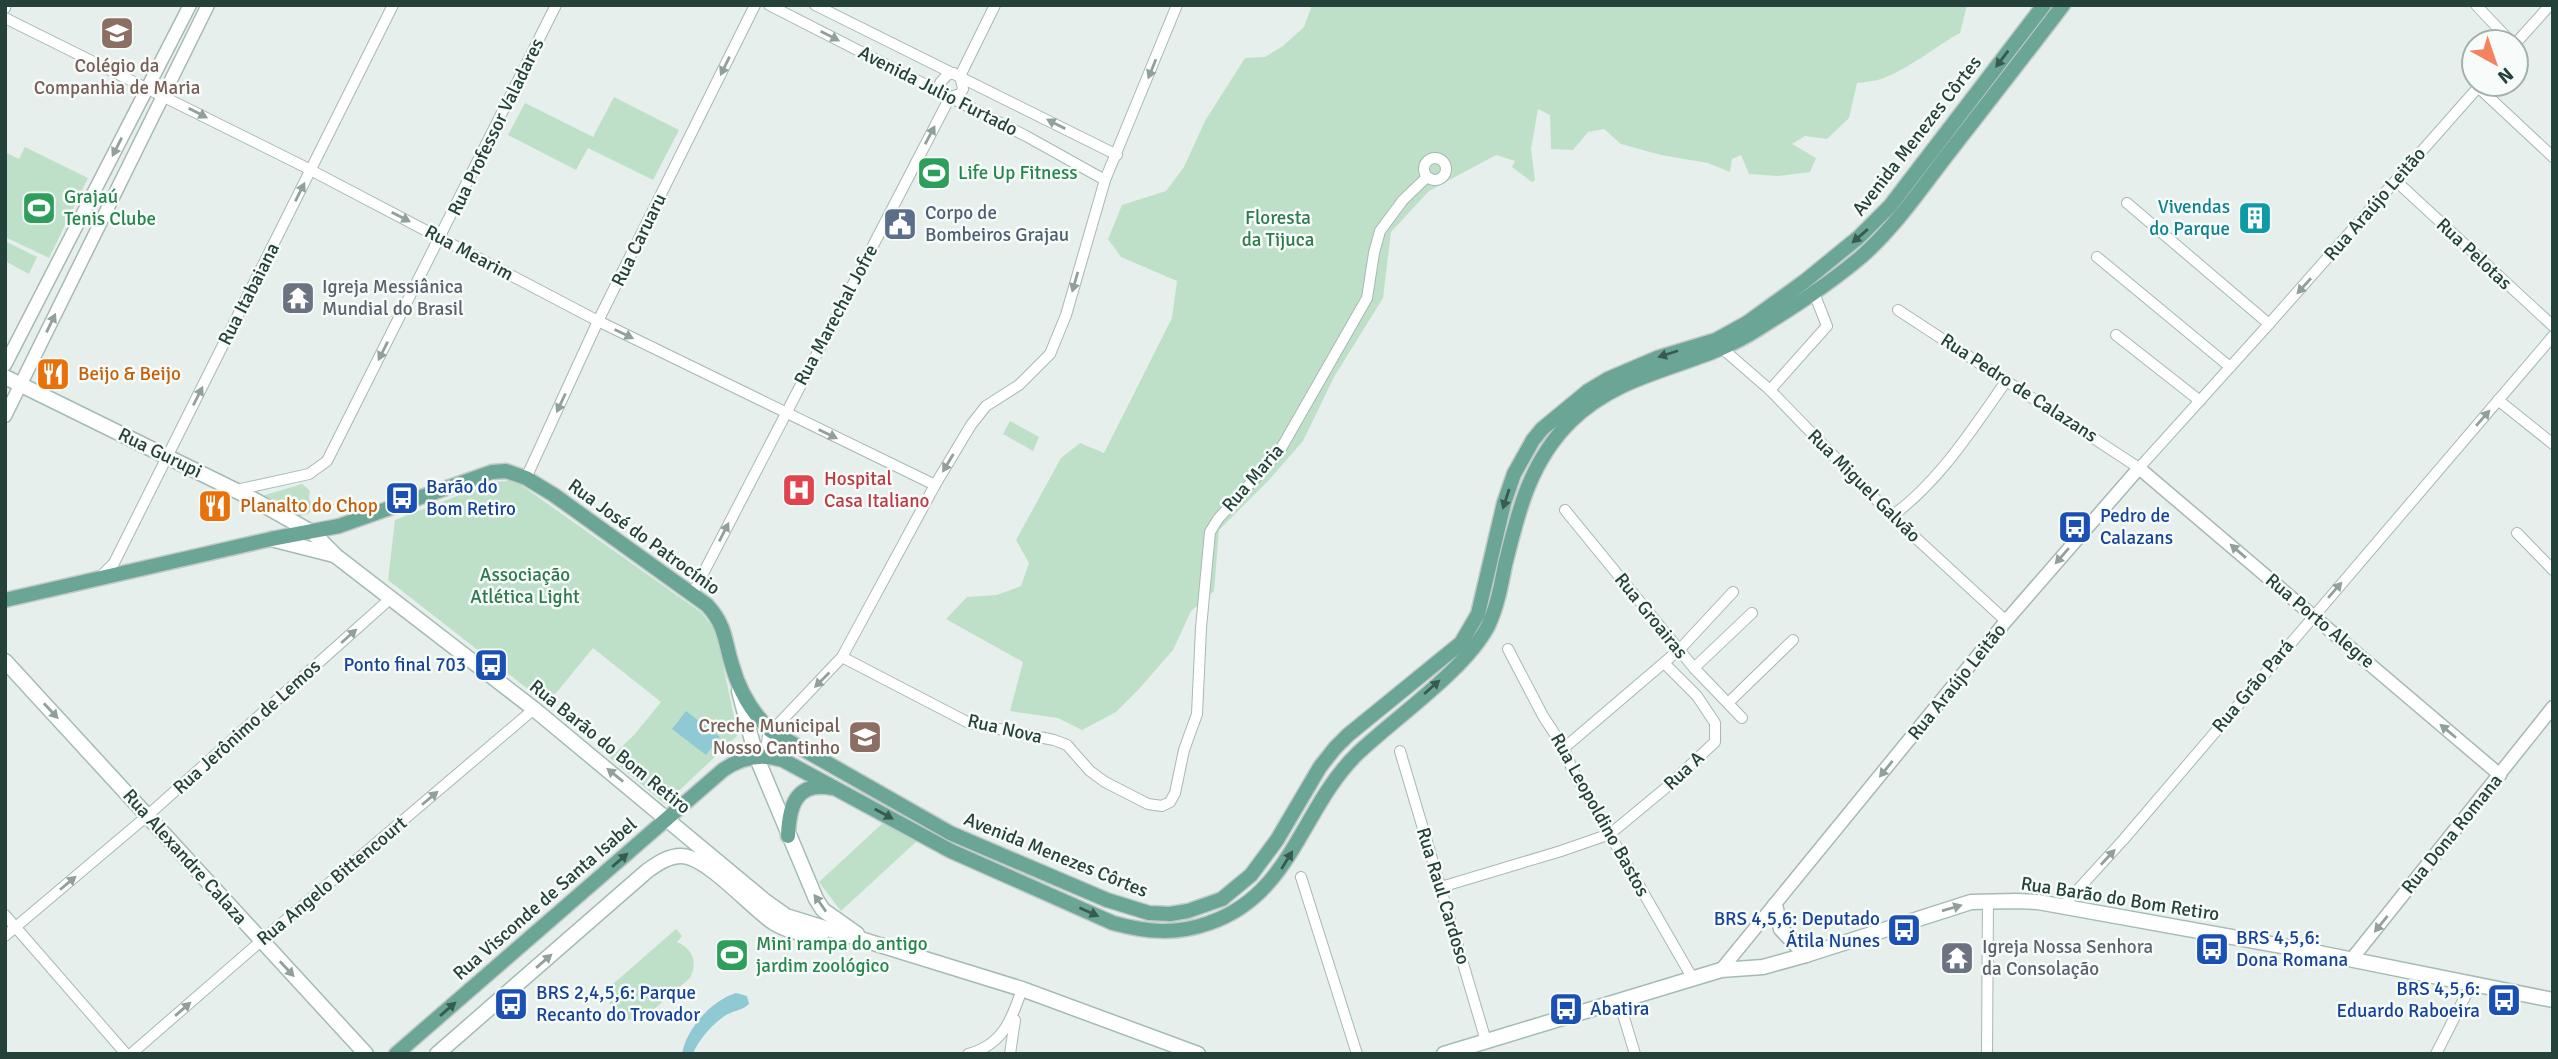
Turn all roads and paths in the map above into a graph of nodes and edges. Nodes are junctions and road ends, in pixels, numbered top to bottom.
1 (190, 5) edge
2 (208, 5) edge
3 (393, 5) edge
4 (556, 5) edge
5 (755, 5) edge
6 (769, 5) edge
7 (815, 5) edge
8 (995, 5) edge
9 (1177, 5) edge
10 (2044, 5) edge
11 (2063, 5) edge
12 (2476, 5) edge
13 (2550, 5) edge
14 (5, 18) edge
15 (2498, 28) edge
16 (2529, 28) edge
17 (957, 75) junction
18 (148, 86) junction
19 (163, 95) junction
20 (947, 96) junction
21 (2469, 98) edge
22 (2492, 98) edge
23 (1116, 155) junction
24 (2553, 157) edge
25 (311, 171) junction
26 (1427, 177) dead end
27 (1105, 180) junction
28 (2396, 181) junction
29 (2127, 202) dead end
30 (441, 237) junction
31 (2097, 257) dead end
32 (1814, 293) junction
33 (1898, 310) dead end
34 (598, 321) junction
35 (2269, 324) junction
36 (2553, 326) edge
37 (2116, 335) dead end
38 (2553, 335) edge
39 (1724, 349) junction
40 (5, 365) edge
41 (2230, 367) junction
42 (5, 377) edge
43 (2007, 380) junction
44 (21, 385) junction
45 (1770, 390) junction
46 (2498, 400) junction
47 (2200, 401) junction
48 (785, 413) junction
49 (5, 416) edge
50 (2553, 444) edge
51 (167, 457) junction
52 (2139, 468) junction
53 (526, 478) junction
54 (935, 485) junction
55 (235, 490) junction
56 (1565, 510) dead end
57 (1892, 516) junction
58 (313, 533) junction
59 (2517, 533) dead end
60 (271, 539) junction
61 (335, 556) junction
62 (2553, 570) edge
63 (99, 579) junction
64 (1733, 592) dead end
65 (692, 593) junction
66 (391, 598) junction
67 (5, 600) edge
68 (1752, 613) dead end
69 (2313, 615) junction
70 (2006, 621) junction
71 (1793, 640) dead end
72 (1508, 649) dead end
73 (1680, 649) junction
74 (842, 657) junction
75 (5, 660) edge
76 (1664, 663) junction
77 (732, 665) junction
78 (1694, 668) junction
79 (1728, 703) junction
80 (2553, 707) edge
81 (534, 709) junction
82 (1742, 718) dead end
83 (771, 731) junction
84 (1564, 748) junction
85 (1400, 751) dead end
86 (756, 757) junction
87 (773, 757) junction
88 (2500, 775) junction
89 (845, 793) junction
90 (1162, 806) joint
91 (147, 816) junction
92 (668, 819) junction
93 (1610, 834) junction
94 (788, 836) junction
95 (1301, 877) dead end
96 (1441, 887) junction
97 (1988, 901) junction
98 (1775, 905) junction
99 (2062, 907) junction
100 (5, 915) edge
101 (16, 927) junction
102 (5, 936) edge
103 (261, 940) junction
104 (873, 944) junction
105 (1805, 955) junction
106 (2351, 960) junction
107 (1721, 970) junction
108 (1693, 979) junction
109 (2472, 983) junction
110 (1022, 989) junction
111 (1619, 1000) junction
112 (2553, 1000) edge
113 (1486, 1041) junction
114 (126, 1054) edge
115 (131, 1054) edge
116 (366, 1054) edge
117 (396, 1054) edge
118 (437, 1054) edge
119 (968, 1054) edge
120 (1010, 1054) edge
121 (1198, 1054) edge
122 (1357, 1054) edge
123 (1444, 1054) edge
124 (1635, 1054) edge
125 (1987, 1054) edge
126 (2436, 1054) edge

1 - 18 street
2 - 19 street
3 - 25 street, Rua Itabaiana
4 - 30 street, Rua Professor Valadares
5 -> 34 street, Rua Caruaru
6 -> 20 street, Avenida Julio Furtado
7 - 17 street, Avenida Julio Furtado
8 - 17 street, Rua Marechal Jofre
9 -> 23 street
10 -> 83 main road, Avenida Menezes Côrtes
11 - 32 main road, Avenida Menezes Côrtes
12 - 15 street
13 - 16 street
14 - 18 street, Rua Mearim
17 - 20 street, Rua Marechal Jofre
17 - 20 street, Rua Marechal Jofre
23 -> 17 street, Avenida Julio Furtado
18 - 19 street, Rua Mearim
18 -> 40 street
19 -> 25 street, Rua Mearim
44 -> 19 street
20 - 27 street, Avenida Julio Furtado
48 -> 20 street, Rua Marechal Jofre
21 - 28 street, Rua Araújo Leitão
22 - 24 street
23 - 27 street
25 -> 30 street, Rua Mearim
51 -> 25 street, Rua Itabaiana
26 - 90 street, Rua Maria
27 -> 54 street
28 -> 35 street, Rua Araújo Leitão
28 - 36 street, Rua Pelotas
29 - 35 street
30 - 34 street, Rua Mearim
30 -> 55 street, Rua Professor Valadares
31 - 41 street
32 - 39 main road, Avenida Menezes Côrtes
32 - 45 street
33 - 43 street, Rua Pedro de Calazans
34 -> 48 street, Rua Mearim
34 -> 53 street, Rua Caruaru
35 - 41 street, Rua Araújo Leitão
37 - 47 street
38 - 46 street, Rua Grão Pará
39 - 45 street, Rua Miguel Galvão
89 -> 39 main road, Avenida Menezes Côrtes
41 - 47 street, Rua Araújo Leitão
42 - 44 main road, Rua Gurupi
43 - 52 street, Rua Pedro de Calazans
43 - 57 street
44 - 49 street
44 - 51 main road, Rua Gurupi
45 - 57 street, Rua Miguel Galvão
46 - 50 street
69 -> 46 street, Rua Grão Pará
47 - 52 street, Rua Araújo Leitão
48 -> 54 street, Rua Mearim
65 -> 48 street, Rua Marechal Jofre
51 - 55 main road, Rua Gurupi
51 - 63 street, Rua Itabaiana
69 -> 52 street, Rua Porto Alegre
52 -> 70 street, Rua Araújo Leitão
53 - 58 main road, Rua José do Patrocínio
53 - 65 main road, Rua José do Patrocínio
54 - 74 street
55 - 58 main road, Rua Gurupi
56 - 73 street, Rua Groairas
57 - 70 street, Rua Miguel Galvão
58 - 60 main road, Rua Barão do Bom Retiro
58 - 61 main road, Rua Barão do Bom Retiro
59 - 62 street
60 - 61 main road, Rua Barão do Bom Retiro
60 - 63 main road, Rua Barão do Bom Retiro
61 - 66 main road, Rua Barão do Bom Retiro
63 - 67 main road, Rua Barão do Bom Retiro
64 - 73 street
65 - 77 main road, Rua José do Patrocínio
66 - 81 main road, Rua Barão do Bom Retiro
91 -> 66 street, Rua Jerônimo de Lemos
68 - 78 street
88 -> 69 street, Rua Porto Alegre
99 -> 69 street, Rua Grão Pará
70 -> 98 street, Rua Araújo Leitão
71 - 79 street
72 - 84 street, Rua Leopoldino Bastos
73 - 76 street
73 - 78 street, Rua Groairas
74 -> 83 street
74 - 90 street, Rua Nova
75 -> 91 main road, Rua Alexandre Calaza
76 - 84 street
76 - 93 street, Rua A
77 - 83 main road, Avenida Menezes Côrtes
77 - 86 main road, Rua José do Patrocínio
78 - 79 street, Rua Groairas
79 - 82 street, Rua Groairas
80 - 88 street, Rua Dona Romana
92 -> 81 main road, Rua Barão do Bom Retiro
103 -> 81 street, Rua Angelo Bittencourt
83 - 87 street
84 - 93 street, Rua Leopoldino Bastos
85 - 96 street, Rua Raul Cardoso
86 - 87 main road, Avenida Menezes Côrtes
86 - 92 main road, Rua Visconde de Santa Isabel
86 - 94 main road, Rua José do Patrocínio
87 - 89 main road, Avenida Menezes Côrtes
88 -> 106 street, Rua Dona Romana
89 - 94 main road
101 -> 91 street, Rua Jerônimo de Lemos
91 - 103 main road, Rua Alexandre Calaza
92 - 104 main road, Rua Barão do Bom Retiro
117 -> 92 main road, Rua Visconde de Santa Isabel
93 - 96 street, Rua A
93 - 108 street, Rua Leopoldino Bastos
104 -> 94 main road, Rua José do Patrocínio
95 - 122 street
96 - 113 street, Rua Raul Cardoso
97 - 99 main road, Rua Barão do Bom Retiro
105 -> 97 main road, Rua Barão do Bom Retiro
97 - 125 street
98 - 105 main road
98 - 107 street, Rua Araújo Leitão
99 - 106 main road, Rua Barão do Bom Retiro
100 - 101 street
101 - 102 street, Rua Jerônimo de Lemos
101 - 114 street
115 -> 103 street, Rua Angelo Bittencourt
103 -> 116 main road, Rua Alexandre Calaza
104 - 110 main road, Rua Barão do Bom Retiro
118 -> 104 main road, Rua Barão do Bom Retiro
105 - 107 main road, Rua Barão do Bom Retiro
106 - 109 main road, Rua Barão do Bom Retiro
107 - 108 main road, Rua Barão do Bom Retiro
108 - 111 main road, Rua Barão do Bom Retiro
109 - 112 main road, Rua Barão do Bom Retiro
109 - 126 street
110 - 119 street
110 - 120 street
110 - 121 main road, Rua Barão do Bom Retiro
111 - 113 main road, Rua Barão do Bom Retiro
111 - 124 street
113 - 123 main road, Rua Barão do Bom Retiro

